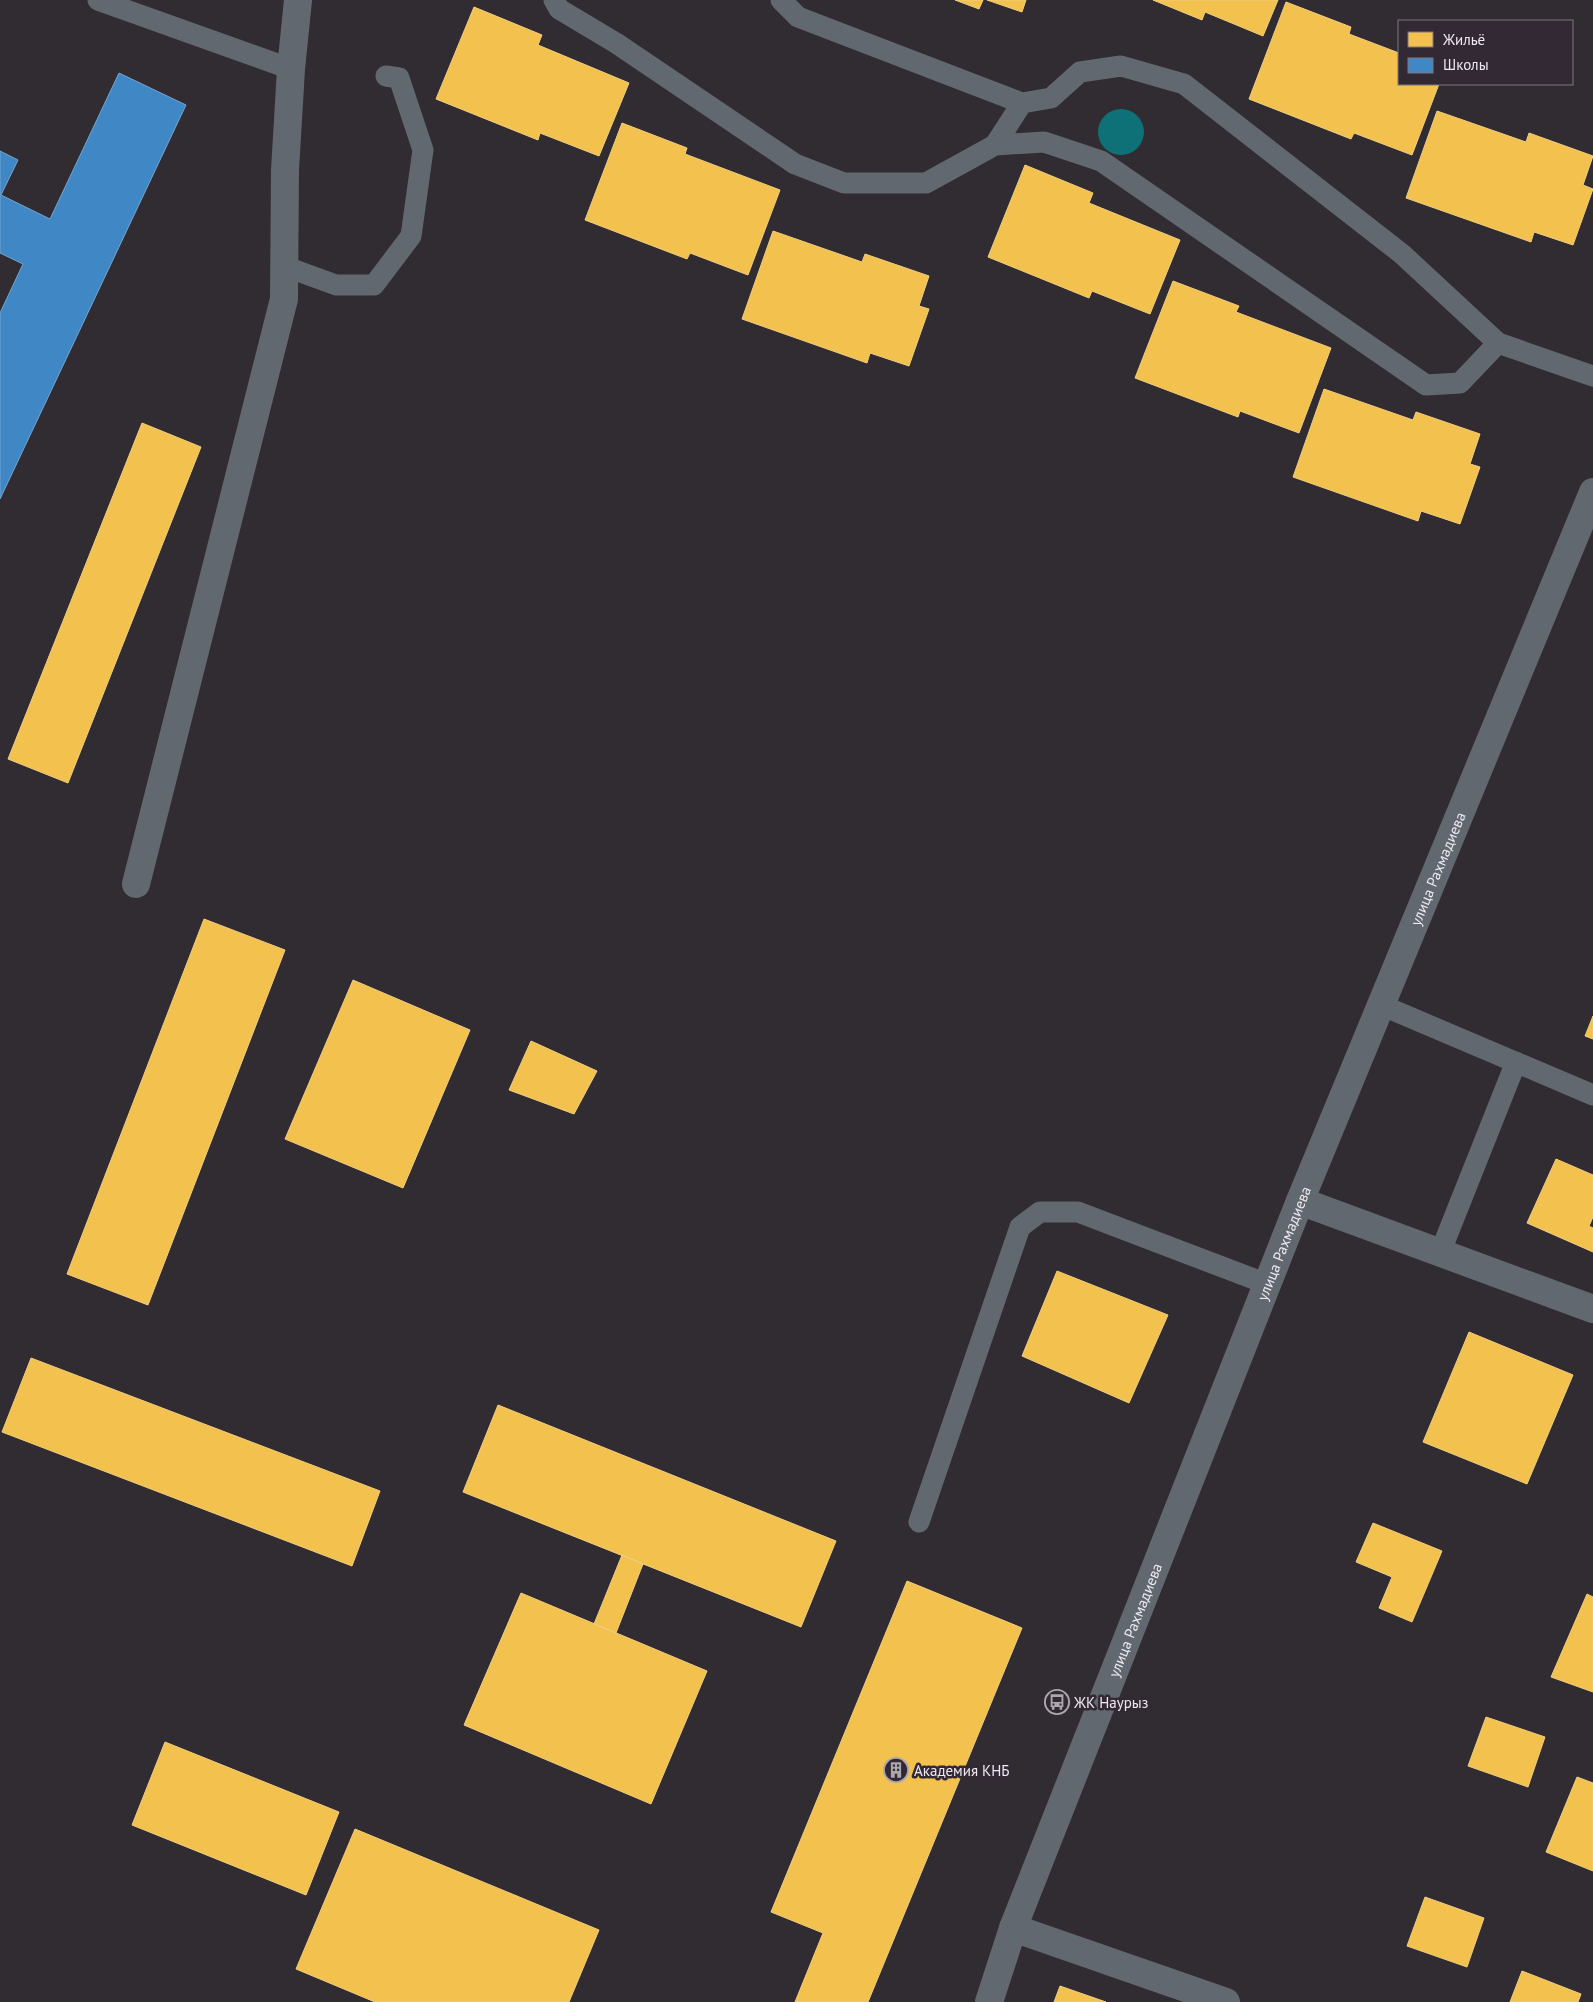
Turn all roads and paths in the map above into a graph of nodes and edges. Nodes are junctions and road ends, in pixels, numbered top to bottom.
1 (98, 0) edge
2 (298, 0) edge
3 (554, 0) edge
4 (781, 0) edge
5 (290, 69) junction
6 (386, 76) dead end
7 (1022, 103) junction
8 (995, 145) junction
9 (284, 266) junction
10 (1498, 343) junction
11 (1593, 376) edge
12 (1593, 492) edge
13 (136, 884) dead end
14 (1381, 1005) junction
15 (1516, 1062) junction
16 (1593, 1095) edge
17 (1300, 1202) junction
18 (1440, 1254) junction
19 (1268, 1284) junction
20 (1593, 1309) edge
21 (919, 1522) dead end
22 (1013, 1928) junction
23 (1180, 1994) edge
24 (988, 2002) edge
25 (1226, 2002) edge

1 - 5 lane
2 - 5 street
3 - 8 lane
4 - 7 lane
5 - 9 street
6 - 9 lane
7 - 8 lane
7 - 10 lane
8 - 10 lane
9 - 13 street
10 - 11 lane
12 - 14 street, улица Рахмадиева
14 - 15 lane
14 - 17 street, улица Рахмадиева
15 - 16 lane
15 - 18 lane
17 - 18 street
17 - 19 street, улица Рахмадиева
18 - 20 street
19 - 21 lane
19 - 22 street, улица Рахмадиева
22 - 23 street
22 - 24 street, улица Рахмадиева
23 - 25 street

